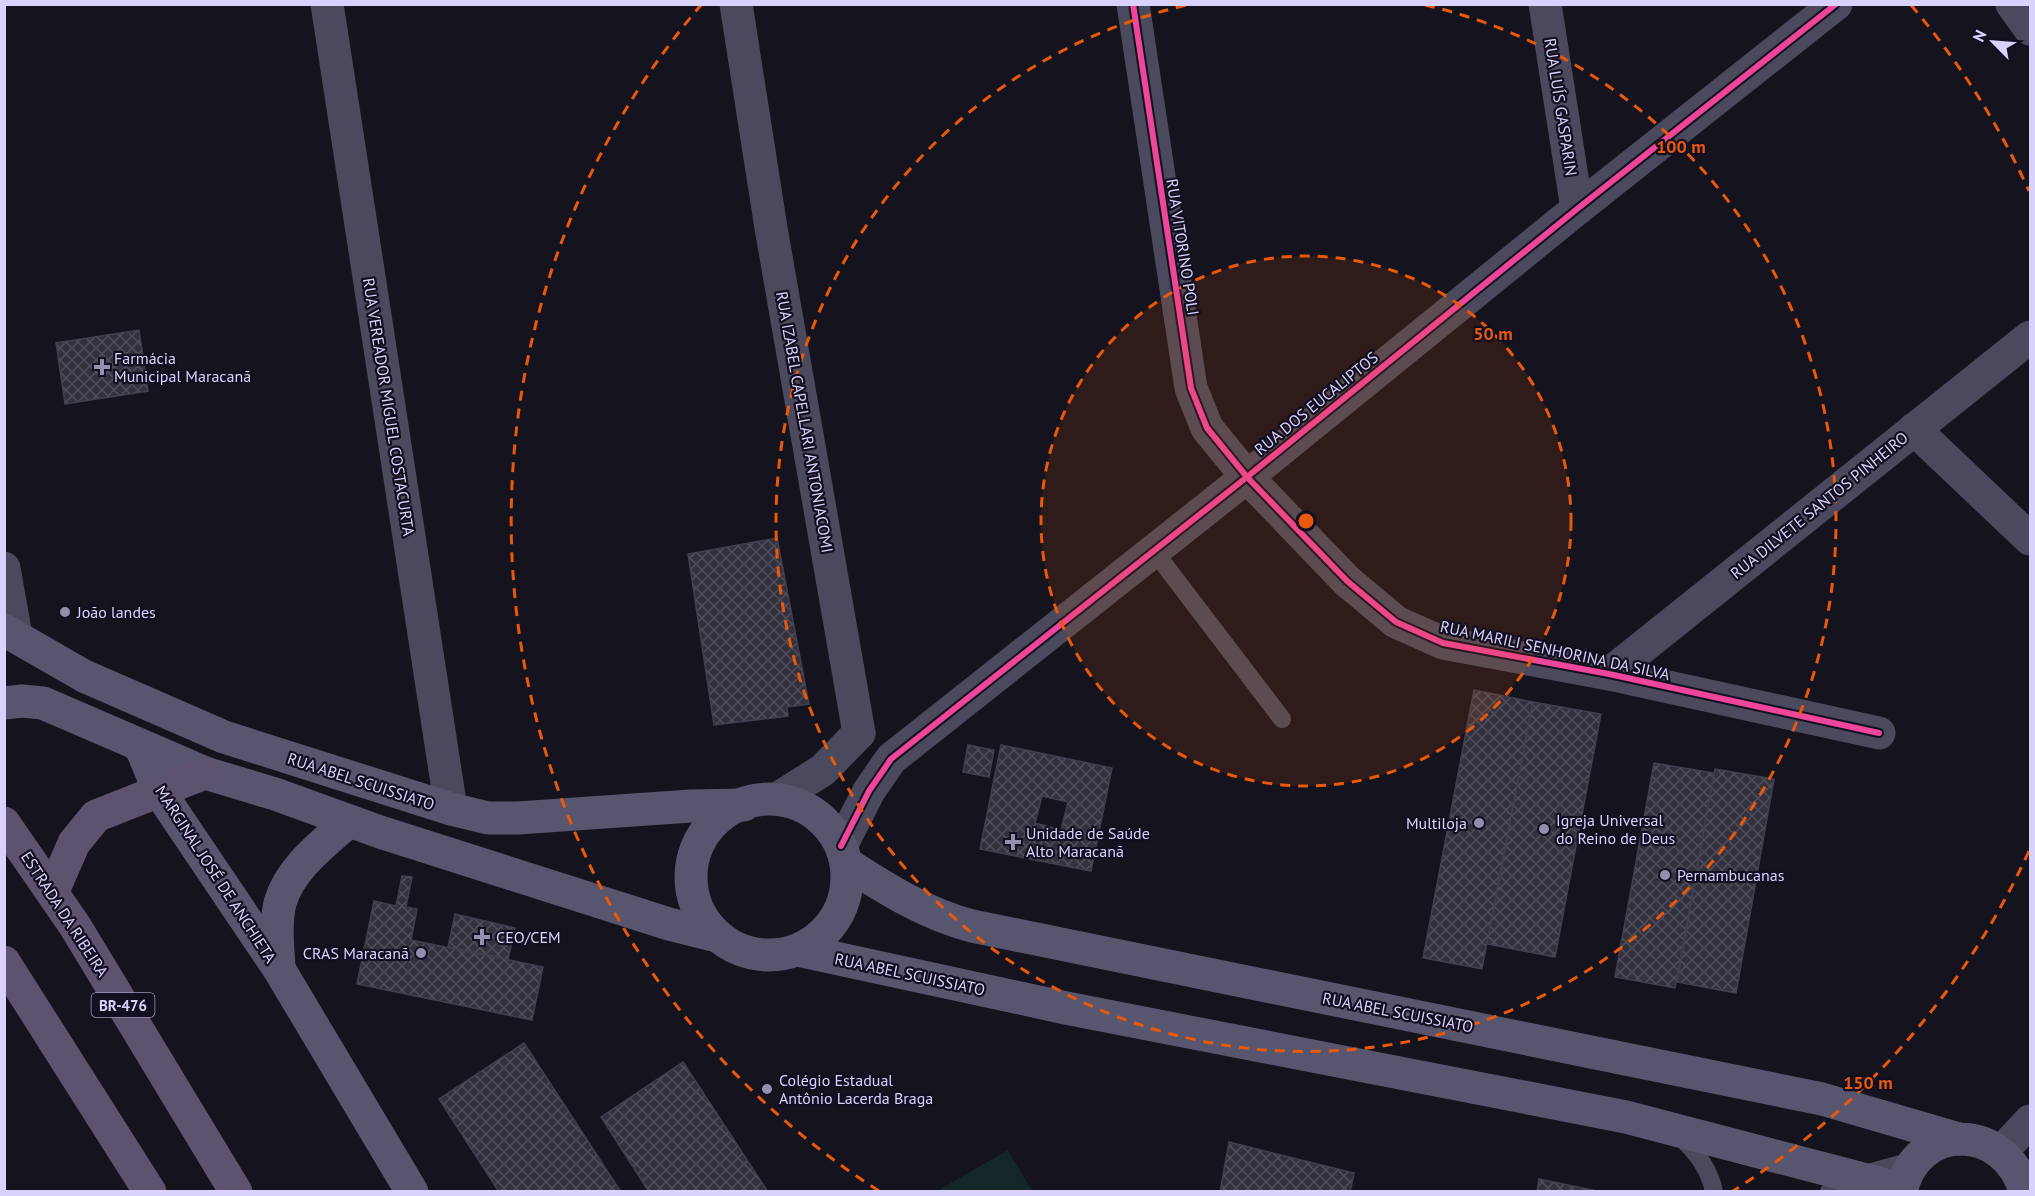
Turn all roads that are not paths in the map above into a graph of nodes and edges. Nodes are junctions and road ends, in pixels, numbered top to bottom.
1 (327, 4) edge
2 (736, 4) edge
3 (1133, 4) edge
4 (1545, 4) edge
5 (1836, 4) edge
6 (2012, 4) edge
7 (2031, 29) edge
8 (1577, 209) junction
9 (2031, 337) edge
10 (1914, 429) junction
11 (1247, 477) junction
12 (2031, 539) edge
13 (1154, 551) junction
14 (4, 568) edge
15 (10, 633) edge
16 (1609, 674) junction
17 (4, 703) edge
18 (158, 708) junction
19 (1282, 719) dead end
20 (859, 733) junction
21 (1879, 733) dead end
22 (140, 745) junction
23 (891, 759) junction
24 (205, 772) junction
25 (159, 792) junction
26 (777, 799) junction
27 (744, 805) junction
28 (451, 809) junction
29 (349, 821) junction
30 (4, 823) edge
31 (843, 855) junction
32 (53, 891) junction
33 (717, 936) junction
34 (798, 950) junction
35 (4, 962) edge
36 (279, 969) junction
37 (2031, 1121) edge
38 (1670, 1129) junction
39 (1959, 1139) junction
40 (2001, 1152) junction
41 (1916, 1160) junction
42 (1841, 1184) edge
43 (1901, 1190) edge
44 (150, 1191) edge
45 (236, 1191) edge
46 (412, 1191) edge
47 (1714, 1191) edge
48 (2026, 1191) edge

1 - 28 street, RUA VEREADOR MIGUEL COSTACURTA
2 - 20 street, RUA IZABEL CAPELLARI ANTONIACOMI
3 - 11 street, RUA VITORINO POLI
4 - 8 street, RUA LUÍS GASPARIN
5 - 8 street, RUA DOS EUCALIPTOS
6 - 7 street
8 - 11 street, RUA DOS EUCALIPTOS
9 - 10 street, RUA DILVETE SANTOS PINHEIRO
10 - 12 street
10 - 16 street, RUA DILVETE SANTOS PINHEIRO
11 - 13 street, RUA DOS EUCALIPTOS
11 - 16 street, RUA MARILI SENHORINA DA SILVA
13 - 19 lane
13 - 23 street, RUA DOS EUCALIPTOS
14 - 15 street
15 - 18 main road, RUA ABEL SCUISSIATO
16 - 21 street, RUA MARILI SENHORINA DA SILVA
17 - 22 main road
18 - 22 main road
18 - 28 main road, RUA ABEL SCUISSIATO
20 - 23 street
20 - 26 street
22 - 24 main road
22 - 25 main road, MARGINAL JOSÉ DE ANCHIETA
23 - 31 street, RUA DOS EUCALIPTOS
24 - 25 main road
24 - 29 main road
25 - 32 main road
25 - 36 main road, MARGINAL JOSÉ DE ANCHIETA
26 - 27 main road
26 - 31 main road
27 - 28 main road, RUA ABEL SCUISSIATO
27 - 33 main road
29 - 33 main road
29 - 36 main road
30 - 32 main road, ESTRADA DA RIBEIRA / BR-476
31 - 34 main road
31 - 39 main road, RUA ABEL SCUISSIATO
32 - 45 main road, ESTRADA DA RIBEIRA / BR-476
33 - 34 main road
34 - 38 main road, RUA ABEL SCUISSIATO
35 - 44 main road
36 - 46 main road, MARGINAL JOSÉ DE ANCHIETA
37 - 40 street
38 - 42 main road, RUA ABEL SCUISSIATO
38 - 47 lane
39 - 40 main road, RUA ABEL SCUISSIATO
39 - 41 main road
40 - 48 main road
41 - 42 lane
41 - 43 main road
42 - 43 main road, RUA ABEL SCUISSIATO

